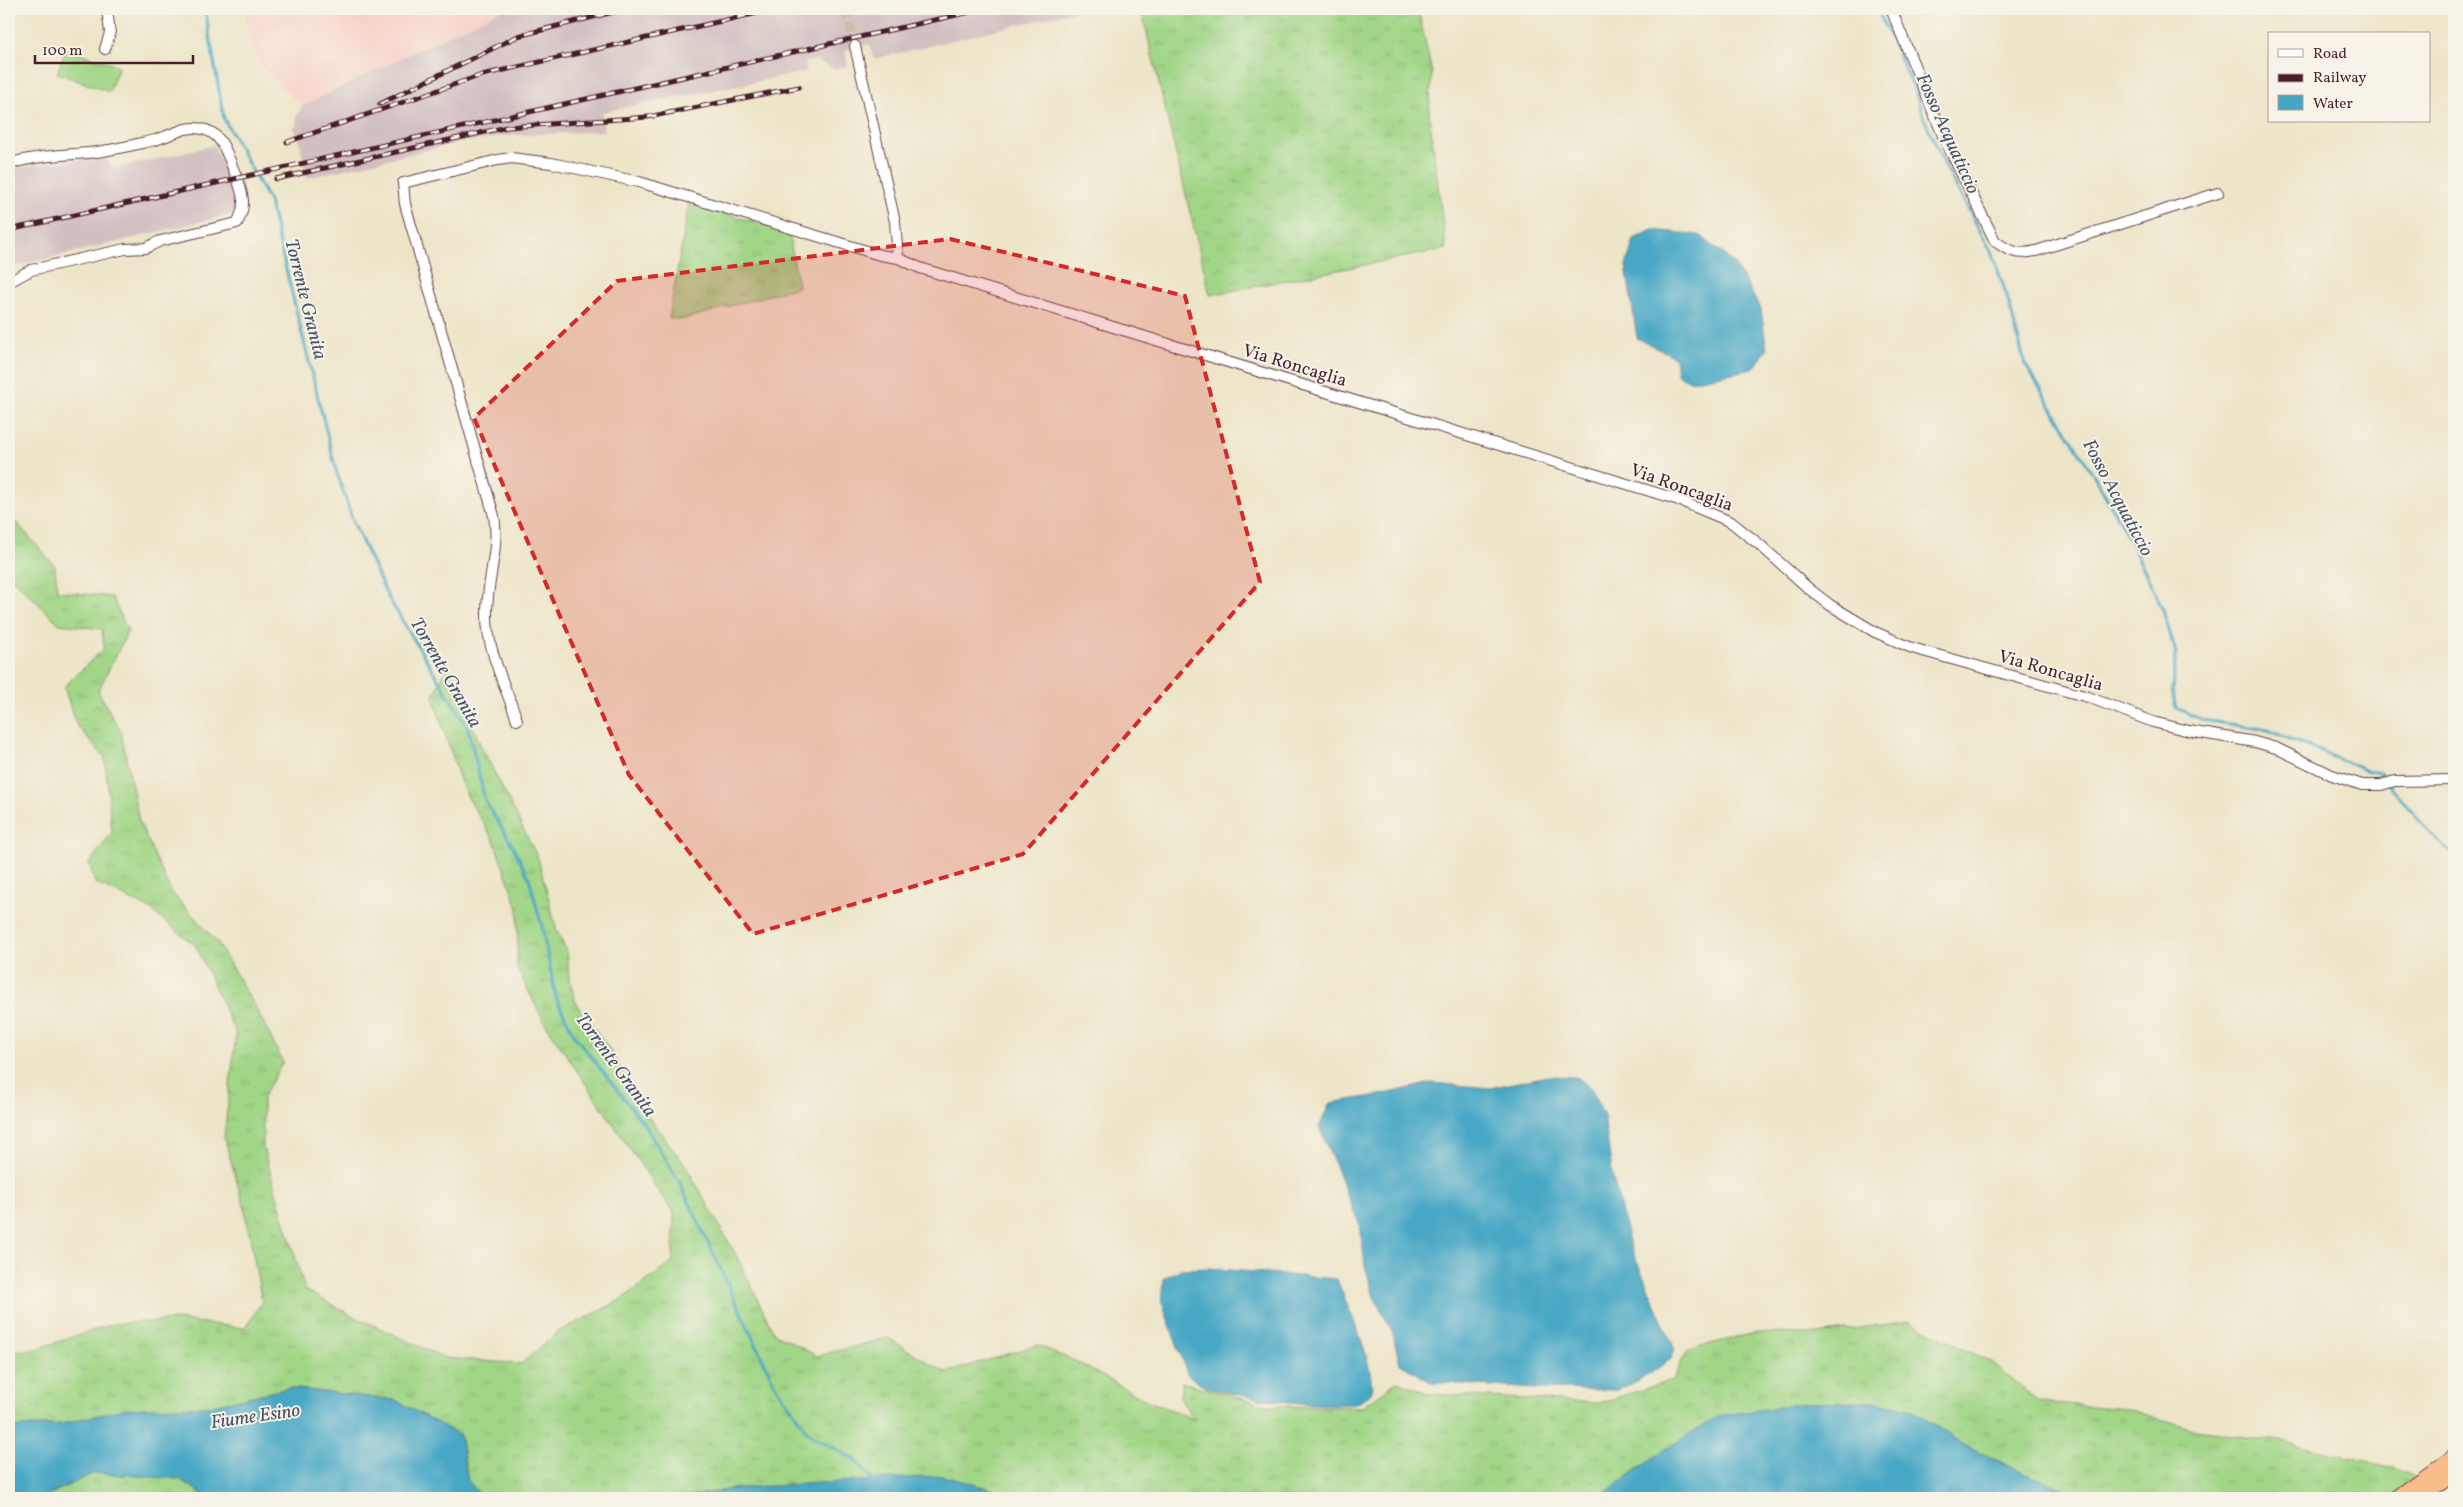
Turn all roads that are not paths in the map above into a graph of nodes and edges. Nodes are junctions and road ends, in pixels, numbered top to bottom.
1 (107, 9) edge
2 (1891, 9) edge
3 (855, 46) tunnel mouth
4 (105, 49) dead end
5 (9, 164) edge
6 (2218, 193) dead end
7 (898, 258) junction
8 (9, 282) edge
9 (517, 720) dead end
10 (2454, 780) edge
11 (2454, 1457) edge
12 (2445, 1473) edge
13 (2398, 1498) edge
14 (2419, 1498) edge

1 - 4 street
2 - 6 street
3 - 7 street
5 - 8 street
7 - 9 street, Via Roncaglia
7 - 10 street, Via Roncaglia
11 - 12 highway
12 - 13 highway
12 - 14 highway

